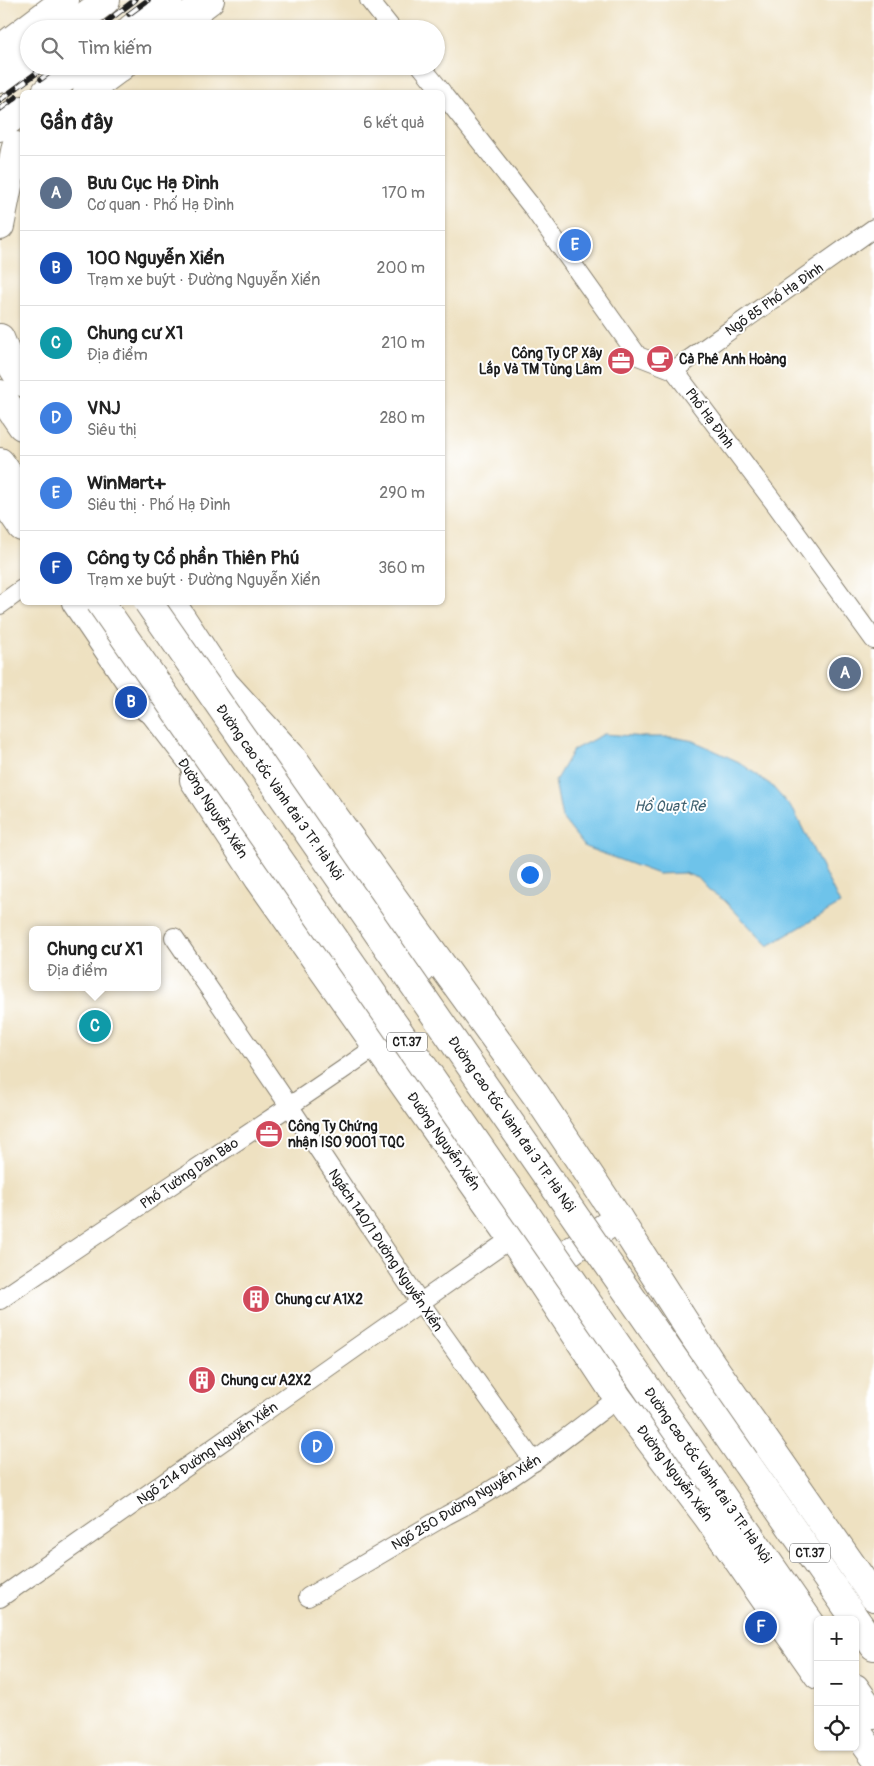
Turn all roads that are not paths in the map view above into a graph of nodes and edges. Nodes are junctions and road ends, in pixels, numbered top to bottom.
1 (65, 0) edge
2 (106, 0) edge
3 (169, 0) edge
4 (210, 0) edge
5 (369, 0) edge
6 (38, 20) edge
7 (80, 20) edge
8 (143, 20) edge
9 (184, 20) edge
10 (385, 20) edge
11 (20, 34) edge
12 (0, 49) edge
13 (20, 65) edge
14 (69, 75) edge
15 (110, 75) edge
16 (428, 75) edge
17 (0, 79) edge
18 (49, 90) edge
19 (90, 90) edge
20 (440, 90) edge
21 (445, 97) edge
22 (20, 116) edge
23 (10, 143) edge
24 (0, 226) edge
25 (874, 228) edge
26 (0, 338) edge
27 (11, 368) edge
28 (674, 370) junction
29 (0, 394) edge
30 (20, 423) edge
31 (0, 462) edge
32 (0, 471) edge
33 (20, 491) edge
34 (0, 495) edge
35 (20, 499) edge
36 (20, 523) edge
37 (20, 591) edge
38 (0, 605) edge
39 (78, 605) edge
40 (95, 605) edge
41 (102, 605) edge
42 (150, 605) edge
43 (173, 605) edge
44 (874, 640) edge
45 (231, 692) junction
46 (174, 937) dead end
47 (380, 1038) junction
48 (290, 1107) junction
49 (618, 1218) junction
50 (512, 1238) junction
51 (545, 1269) junction
52 (0, 1300) edge
53 (420, 1302) junction
54 (618, 1398) junction
55 (745, 1460) junction
56 (534, 1462) junction
57 (713, 1501) junction
58 (2, 1592) edge
59 (308, 1597) dead end
60 (874, 1597) edge
61 (814, 1629) edge
62 (814, 1640) edge
63 (874, 1646) edge
64 (814, 1668) edge
65 (859, 1694) edge
66 (859, 1704) edge
67 (874, 1715) edge
68 (874, 1725) edge
69 (859, 1734) edge
70 (874, 1755) edge

1 - 6 main road
2 - 7 main road
3 - 8 main road
4 - 9 main road
5 - 10 street
11 - 12 main road
13 - 17 main road
14 - 18 main road
15 - 19 main road
16 - 20 street
21 - 28 street
22 - 23 main road
23 - 24 main road
25 - 28 street, Ngõ 85 Phố Hạ Đình
26 - 27 main road
28 - 44 street, Phố Hạ Đình
29 - 30 main road
31 - 33 main road
32 - 35 main road
34 - 36 main road
37 - 38 street
39 - 47 main road
40 - 51 main road, Đường Nguyễn Xiển
41 - 57 main road, Đường cao tốc Vành đai 3 TP. Hà Nội / CT.37, bridge
42 - 55 main road, Đường cao tốc Vành đai 3 TP. Hà Nội / CT.37, bridge
43 - 45 main road
45 - 49 main road
45 - 55 main road, bridge
46 - 48 street, Ngách 140/1 Đường Nguyễn Xiển
47 - 48 street, Phố Tưởng Dân Bảo
47 - 50 main road, Đường Nguyễn Xiển
47 - 57 main road, bridge
48 - 52 street, Phố Tưởng Dân Bảo
48 - 53 street, Ngách 140/1 Đường Nguyễn Xiển
49 - 51 main road
49 - 60 main road
50 - 51 main road, Đường Nguyễn Xiển
50 - 53 street, Ngõ 214 Đường Nguyễn Xiển
51 - 54 main road, Đường Nguyễn Xiển
51 - 57 main road, Đường Nguyễn Xiển
53 - 56 street, Ngách 140/1 Đường Nguyễn Xiển
53 - 58 street, Ngõ 214 Đường Nguyễn Xiển
54 - 56 street, Ngõ 250 Đường Nguyễn Xiển
54 - 57 main road, Đường Nguyễn Xiển
55 - 63 main road, Đường cao tốc Vành đai 3 TP. Hà Nội / CT.37
56 - 59 street, Ngõ 250 Đường Nguyễn Xiển
57 - 61 main road, Đường cao tốc Vành đai 3 TP. Hà Nội / CT.37
57 - 62 main road, Đường Nguyễn Xiển
57 - 64 main road, Đường Nguyễn Xiển
65 - 67 main road
66 - 68 main road
69 - 70 main road

